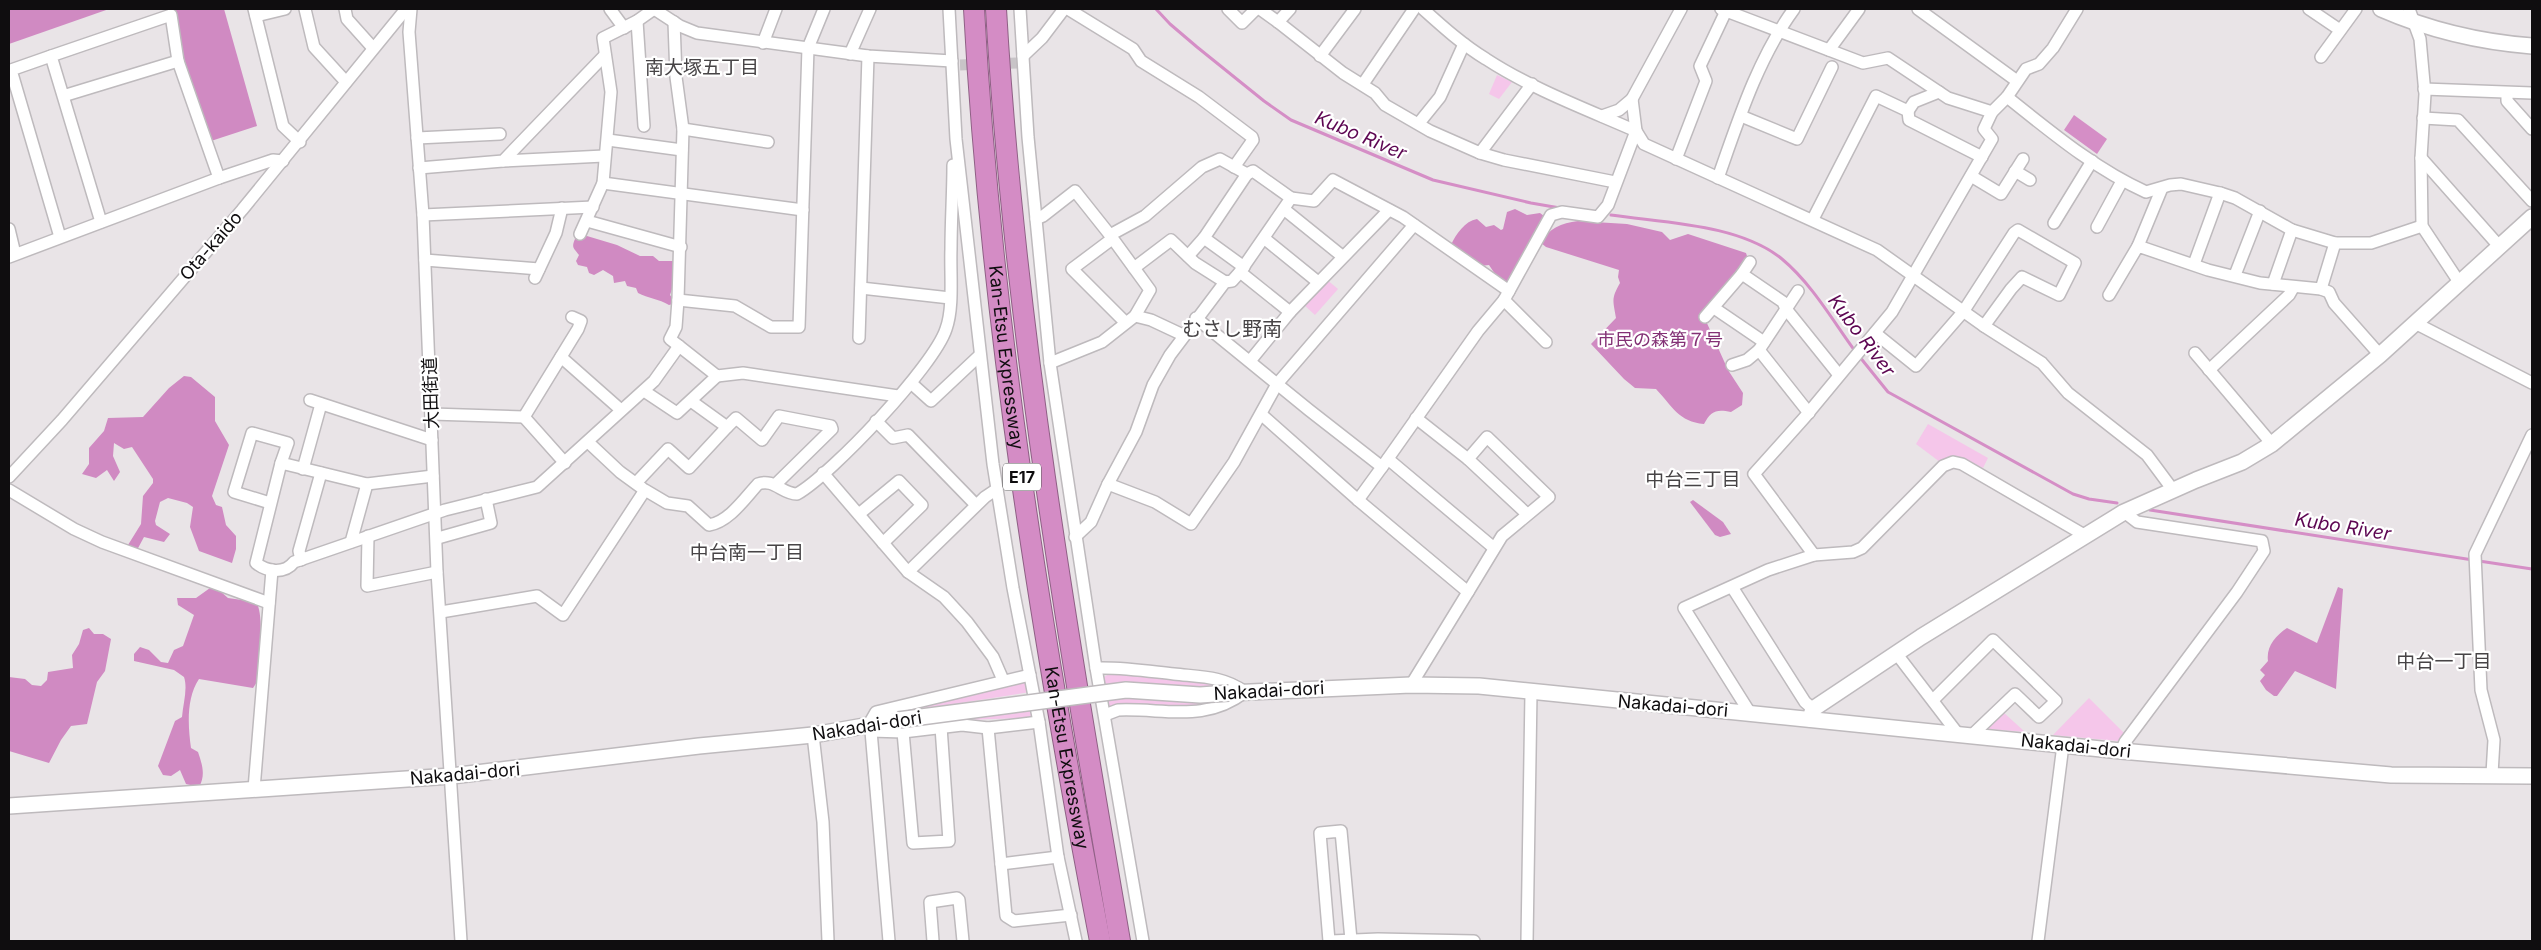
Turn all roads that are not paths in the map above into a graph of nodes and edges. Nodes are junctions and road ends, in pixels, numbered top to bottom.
1 (285, 9) edge
2 (305, 9) edge
3 (345, 9) edge
4 (406, 9) edge
5 (411, 9) edge
6 (610, 9) edge
7 (654, 9) edge
8 (776, 9) edge
9 (824, 9) edge
10 (870, 9) edge
11 (949, 9) edge
12 (974, 9) edge
13 (996, 9) edge
14 (1020, 9) edge
15 (1064, 9) edge
16 (1068, 9) edge
17 (1228, 9) edge
18 (1256, 9) edge
19 (1260, 9) edge
20 (1290, 9) edge
21 (1355, 9) edge
22 (1414, 9) edge
23 (1423, 9) edge
24 (1680, 9) edge
25 (1794, 9) edge
26 (1859, 9) edge
27 (1918, 9) edge
28 (2077, 9) edge
29 (2309, 9) edge
30 (2356, 9) edge
31 (2381, 9) edge
32 (1723, 10) edge
33 (255, 12) edge
34 (2411, 16) edge
35 (637, 22) junction
36 (674, 22) junction
37 (1278, 22) junction
38 (624, 28) junction
39 (2340, 30) junction
40 (1777, 32) junction
41 (763, 43) junction
42 (1464, 44) junction
43 (2532, 46) edge
44 (373, 48) junction
45 (808, 48) junction
46 (1828, 50) junction
47 (850, 54) junction
48 (51, 56) junction
49 (605, 56) junction
50 (868, 56) junction
51 (1320, 56) junction
52 (2321, 57) dead end
53 (178, 61) junction
54 (1021, 61) junction
55 (955, 64) junction
56 (1832, 67) dead end
57 (2017, 80) junction
58 (346, 82) junction
59 (1363, 84) junction
60 (1532, 84) junction
61 (2424, 89) junction
62 (1939, 92) junction
63 (2507, 93) junction
64 (2532, 93) edge
65 (63, 96) junction
66 (2007, 97) junction
67 (1632, 99) junction
68 (1908, 111) junction
69 (1992, 112) junction
70 (1602, 116) junction
71 (1741, 116) junction
72 (2423, 118) junction
73 (1419, 123) junction
74 (644, 126) dead end
75 (683, 129) junction
76 (2532, 129) edge
77 (1636, 131) junction
78 (500, 134) dead end
79 (417, 138) junction
80 (608, 140) junction
81 (300, 142) junction
82 (768, 142) dead end
83 (956, 144) junction
84 (682, 150) junction
85 (1480, 153) junction
86 (604, 156) junction
87 (1982, 157) junction
88 (2023, 158) dead end
89 (2421, 158) junction
90 (1676, 159) junction
91 (503, 160) junction
92 (283, 161) junction
93 (2092, 161) junction
94 (1234, 167) junction
95 (419, 168) junction
96 (2015, 171) junction
97 (1247, 174) junction
98 (1972, 176) junction
99 (219, 178) junction
100 (1718, 178) junction
101 (2030, 180) dead end
102 (2122, 181) junction
103 (1616, 182) junction
104 (603, 183) junction
105 (2162, 188) junction
106 (2220, 193) junction
107 (682, 194) junction
108 (1291, 198) junction
109 (2532, 201) edge
110 (594, 207) junction
111 (562, 208) junction
112 (803, 210) junction
113 (1285, 210) junction
114 (1389, 210) junction
115 (2260, 211) junction
116 (423, 215) junction
117 (1036, 219) junction
118 (1813, 219) junction
119 (587, 221) junction
120 (101, 222) junction
121 (2054, 223) dead end
122 (2529, 224) edge
123 (1414, 226) junction
124 (2422, 226) junction
125 (2097, 227) dead end
126 (9, 229) edge
127 (2292, 230) junction
128 (580, 234) dead end
129 (60, 237) junction
130 (1111, 237) junction
131 (1204, 238) junction
132 (1265, 239) junction
133 (2335, 243) junction
134 (2138, 246) junction
135 (2499, 246) junction
136 (681, 247) junction
137 (12, 256) edge
138 (1188, 256) junction
139 (1342, 256) junction
140 (425, 260) junction
141 (1750, 262) dead end
142 (2194, 264) junction
143 (1134, 268) junction
144 (1242, 269) junction
145 (1742, 274) junction
146 (2235, 275) junction
147 (1913, 277) junction
148 (1224, 282) junction
149 (1318, 282) junction
150 (2459, 282) junction
151 (2273, 284) junction
152 (861, 288) junction
153 (2293, 288) junction
154 (2321, 289) junction
155 (1798, 291) dead end
156 (2109, 295) dead end
157 (1507, 296) junction
158 (950, 298) junction
159 (678, 300) junction
160 (1714, 308) junction
161 (1786, 309) junction
162 (1290, 312) junction
163 (1963, 312) junction
164 (572, 317) dead end
165 (1705, 317) dead end
166 (1196, 318) junction
167 (1130, 319) junction
168 (2415, 323) junction
169 (1984, 326) junction
170 (1875, 333) junction
171 (1183, 335) junction
172 (858, 338) dead end
173 (1546, 342) dead end
174 (679, 346) junction
175 (1762, 346) junction
176 (2195, 354) dead end
177 (980, 355) junction
178 (2380, 355) junction
179 (560, 357) junction
180 (1250, 361) junction
181 (1050, 363) junction
182 (1732, 365) dead end
183 (2209, 370) junction
184 (1839, 375) junction
185 (717, 376) junction
186 (911, 383) junction
187 (2532, 383) edge
188 (1278, 384) junction
189 (644, 391) junction
190 (898, 396) junction
191 (310, 400) dead end
192 (691, 401) junction
193 (321, 404) junction
194 (621, 410) junction
195 (1809, 413) junction
196 (432, 414) junction
197 (1262, 415) junction
198 (524, 416) junction
199 (1416, 418) junction
200 (876, 421) junction
201 (727, 427) junction
202 (2532, 436) edge
203 (432, 440) junction
204 (588, 442) junction
205 (2272, 444) junction
206 (1468, 459) junction
207 (281, 463) junction
208 (565, 463) junction
209 (1385, 463) junction
210 (303, 469) junction
211 (823, 473) junction
212 (320, 474) junction
213 (433, 476) junction
214 (9, 478) edge
215 (367, 484) junction
216 (776, 484) junction
217 (1108, 484) junction
218 (641, 487) junction
219 (997, 489) junction
220 (9, 490) edge
221 (2173, 490) junction
222 (486, 499) junction
223 (1358, 500) junction
224 (270, 503) junction
225 (976, 505) junction
226 (2124, 512) junction
227 (436, 513) junction
228 (859, 514) junction
229 (1527, 514) junction
230 (368, 536) junction
231 (2086, 536) junction
232 (1075, 537) junction
233 (438, 538) junction
234 (351, 542) junction
235 (883, 543) junction
236 (1494, 548) junction
237 (1814, 555) junction
238 (301, 560) junction
239 (272, 570) junction
240 (437, 572) junction
241 (908, 572) junction
242 (1732, 587) junction
243 (1468, 592) junction
244 (269, 604) junction
245 (441, 612) junction
246 (1896, 653) junction
247 (1096, 668) junction
248 (1030, 675) junction
249 (1003, 680) junction
250 (1411, 685) junction
251 (1245, 692) junction
252 (1531, 693) junction
253 (1933, 700) junction
254 (1750, 713) junction
255 (1812, 714) junction
256 (1105, 715) junction
257 (1039, 722) junction
258 (900, 726) junction
259 (869, 728) junction
260 (941, 728) junction
261 (988, 728) junction
262 (813, 735) junction
263 (1965, 735) junction
264 (2063, 745) junction
265 (2121, 751) junction
266 (2492, 774) junction
267 (451, 776) junction
268 (2532, 776) edge
269 (254, 789) junction
270 (9, 806) edge
271 (1058, 857) junction
272 (1001, 864) junction
273 (1070, 915) junction
274 (1356, 940) edge
275 (461, 941) edge
276 (828, 941) edge
277 (889, 941) edge
278 (933, 941) edge
279 (963, 941) edge
280 (1076, 941) edge
281 (1100, 941) edge
282 (1120, 941) edge
283 (1143, 941) edge
284 (1330, 941) edge
285 (1457, 941) edge
286 (1474, 941) edge
287 (1527, 941) edge
288 (2038, 941) edge

1 - 33 street
2 - 58 street
3 - 44 street
4 - 44 street, Ota-kaido
5 - 79 street, 大田街道
6 - 38 street
7 - 35 street
7 - 36 street
8 - 41 street
9 - 45 street
10 - 47 street
11 - 55 street
12 - 281 highway, Kan-Etsu Expressway / E17
13 - 282 highway, Kan-Etsu Expressway / E17
14 - 54 street
15 - 54 street
16 - 94 street
17 - 18 street
19 - 37 street
20 - 37 street
21 - 51 street
22 - 59 street
23 - 42 street
24 - 67 street
25 - 40 street
26 - 46 street
27 - 57 street
28 - 57 street
29 - 39 street
30 - 39 street
31 - 34 street
32 - 40 street
32 - 90 street
33 - 81 street
34 - 43 street
34 - 61 street
35 - 38 street
35 - 74 street
36 - 41 street
36 - 75 street
37 - 51 street
38 - 49 street
39 - 52 street
40 - 46 street
40 - 71 street
41 - 45 street
42 - 60 street
42 - 73 street
44 - 58 street, Ota-kaido
45 - 47 street
45 - 112 street
46 - 62 street
47 - 50 street
48 - 53 street
48 - 65 street
48 - 129 street
49 - 80 street
49 - 91 street
50 - 55 street
50 - 152 street
51 - 59 street
53 - 65 street
53 - 99 street
54 - 117 street
55 - 83 street
56 - 71 street
57 - 66 street
58 - 81 street, Ota-kaido
59 - 73 street
60 - 70 street
60 - 85 street
61 - 63 street
61 - 72 street
62 - 68 street
62 - 69 street
63 - 64 street
63 - 76 street
65 - 120 street
66 - 69 street
66 - 93 street
67 - 70 street
67 - 77 street
68 - 87 street
68 - 118 street
69 - 87 street
70 - 77 street
71 - 100 street
72 - 89 street
72 - 109 street
73 - 85 street
75 - 82 street
75 - 84 street
77 - 90 street
77 - 103 street
78 - 79 street
79 - 95 street, 大田街道
80 - 84 street
80 - 86 street
81 - 92 street, Ota-kaido
83 - 158 street
83 - 177 street
84 - 107 street
85 - 103 street
86 - 91 street
86 - 104 street
87 - 98 street
88 - 96 street
89 - 124 street
89 - 135 street
90 - 100 street
91 - 95 street
92 - 99 street
92 - 214 street, Ota-kaido
93 - 102 street
93 - 121 street
94 - 97 street
94 - 130 street
95 - 116 street, 大田街道
96 - 98 street
96 - 101 street
97 - 108 street
97 - 131 street
98 - 147 street
99 - 120 street
100 - 118 street
102 - 105 street
102 - 125 street
103 - 157 street
104 - 107 street
104 - 110 street
105 - 106 street
105 - 134 street
106 - 115 street
106 - 142 street
107 - 112 street
107 - 136 street
108 - 113 street
108 - 114 street
110 - 111 street
110 - 119 street
111 - 116 street
111 - 140 street
112 - 159 street
113 - 132 street
113 - 139 street
114 - 123 street
114 - 139 street
115 - 127 street
115 - 146 street
116 - 140 street, 大田街道
117 - 130 street
117 - 181 street
118 - 147 street
119 - 128 street
119 - 136 street
120 - 129 street
122 - 135 street
123 - 157 street
123 - 188 street
124 - 133 street
124 - 150 street
126 - 137 street
127 - 133 street
127 - 151 street
129 - 137 street
130 - 143 street
130 - 167 street
131 - 138 street
131 - 144 street
132 - 144 street
132 - 149 street
133 - 154 street
134 - 142 street
134 - 156 street
135 - 150 street
136 - 159 street
138 - 143 street
138 - 148 street
139 - 149 street
140 - 196 street, 大田街道
141 - 145 street
142 - 146 street
143 - 167 street
144 - 148 street
144 - 162 street
145 - 160 street
145 - 161 street
146 - 151 street
147 - 163 street
147 - 170 street
148 - 166 street
149 - 162 street
150 - 168 street
151 - 153 street
152 - 158 street
152 - 172 street
153 - 154 street
153 - 183 street
154 - 178 street
155 - 161 street
157 - 173 street
157 - 199 street
158 - 186 street
159 - 174 street
160 - 165 street
160 - 175 street
161 - 175 street
161 - 184 street
162 - 180 street
163 - 169 street
163 - 169 street
163 - 170 street
164 - 179 street
166 - 171 street
166 - 180 street
167 - 171 street
167 - 181 street
168 - 178 street
168 - 187 street
169 - 221 street
170 - 184 street
171 - 217 street
174 - 185 street
174 - 189 street
175 - 182 street
175 - 195 street
176 - 183 street
177 - 186 street
177 - 219 street
178 - 205 street
179 - 194 street
179 - 198 street
180 - 188 street
181 - 232 street
183 - 205 street
184 - 195 street
185 - 190 street
185 - 192 street
186 - 190 street
188 - 197 street
188 - 209 street
189 - 192 street
189 - 194 street
190 - 200 street
191 - 193 street
192 - 201 street
193 - 203 street
193 - 210 street
194 - 204 street
195 - 237 street
196 - 198 street
196 - 203 street, 大田街道
197 - 217 street
197 - 223 street
198 - 208 street
199 - 206 street
199 - 209 street
200 - 211 street
200 - 225 street
201 - 216 street
201 - 218 street
202 - 266 street
203 - 213 street, 大田街道
204 - 208 street
204 - 218 street
205 - 221 street
206 - 229 street
206 - 229 street
207 - 210 street
207 - 224 street
207 - 224 street
208 - 222 street
209 - 223 street
209 - 236 street
210 - 212 street
211 - 216 street
211 - 228 street
212 - 215 street
212 - 238 street
213 - 215 street
213 - 227 street, 大田街道
215 - 234 street
216 - 218 street
217 - 232 street
218 - 245 street
219 - 225 street
219 - 248 street
220 - 244 street
221 - 226 street
222 - 227 street
222 - 233 street
223 - 243 street
224 - 239 street
225 - 241 street
226 - 231 street
226 - 265 street
227 - 230 street
227 - 233 street, 大田街道
228 - 235 street
228 - 235 street
229 - 236 street
230 - 234 street
230 - 240 street
231 - 237 street
231 - 246 street
232 - 247 street
233 - 240 street, 大田街道
234 - 238 street
235 - 241 street
236 - 243 street
237 - 242 street
238 - 239 street
239 - 244 street
240 - 245 street, 大田街道
241 - 249 street
242 - 254 street
242 - 255 street
243 - 250 street
244 - 269 street
245 - 267 street, 大田街道
246 - 253 street
246 - 255 street
247 - 251 street
247 - 256 street
248 - 249 street
248 - 257 street
249 - 259 street
250 - 251 street, Nakadai-dori
250 - 252 street, Nakadai-dori
251 - 256 street
251 - 258 street, Nakadai-dori, bridge
252 - 254 street, Nakadai-dori
252 - 287 street
253 - 263 street
253 - 263 street
254 - 255 street, Nakadai-dori
255 - 263 street, Nakadai-dori
256 - 283 street
257 - 261 street
257 - 271 street
258 - 259 street, Nakadai-dori
258 - 260 street
258 - 260 street
259 - 262 street, Nakadai-dori
259 - 277 street
260 - 261 street
261 - 272 street
262 - 267 street, Nakadai-dori
262 - 276 street
263 - 264 street, Nakadai-dori
264 - 265 street, Nakadai-dori
264 - 288 street
265 - 266 street, Nakadai-dori
266 - 268 street, Nakadai-dori
267 - 269 street, Nakadai-dori
267 - 275 street, 大田街道
269 - 270 street, Nakadai-dori
271 - 272 street
271 - 273 street
272 - 273 street
273 - 280 street
274 - 284 street
274 - 284 street
274 - 285 street
278 - 279 street
285 - 286 street

